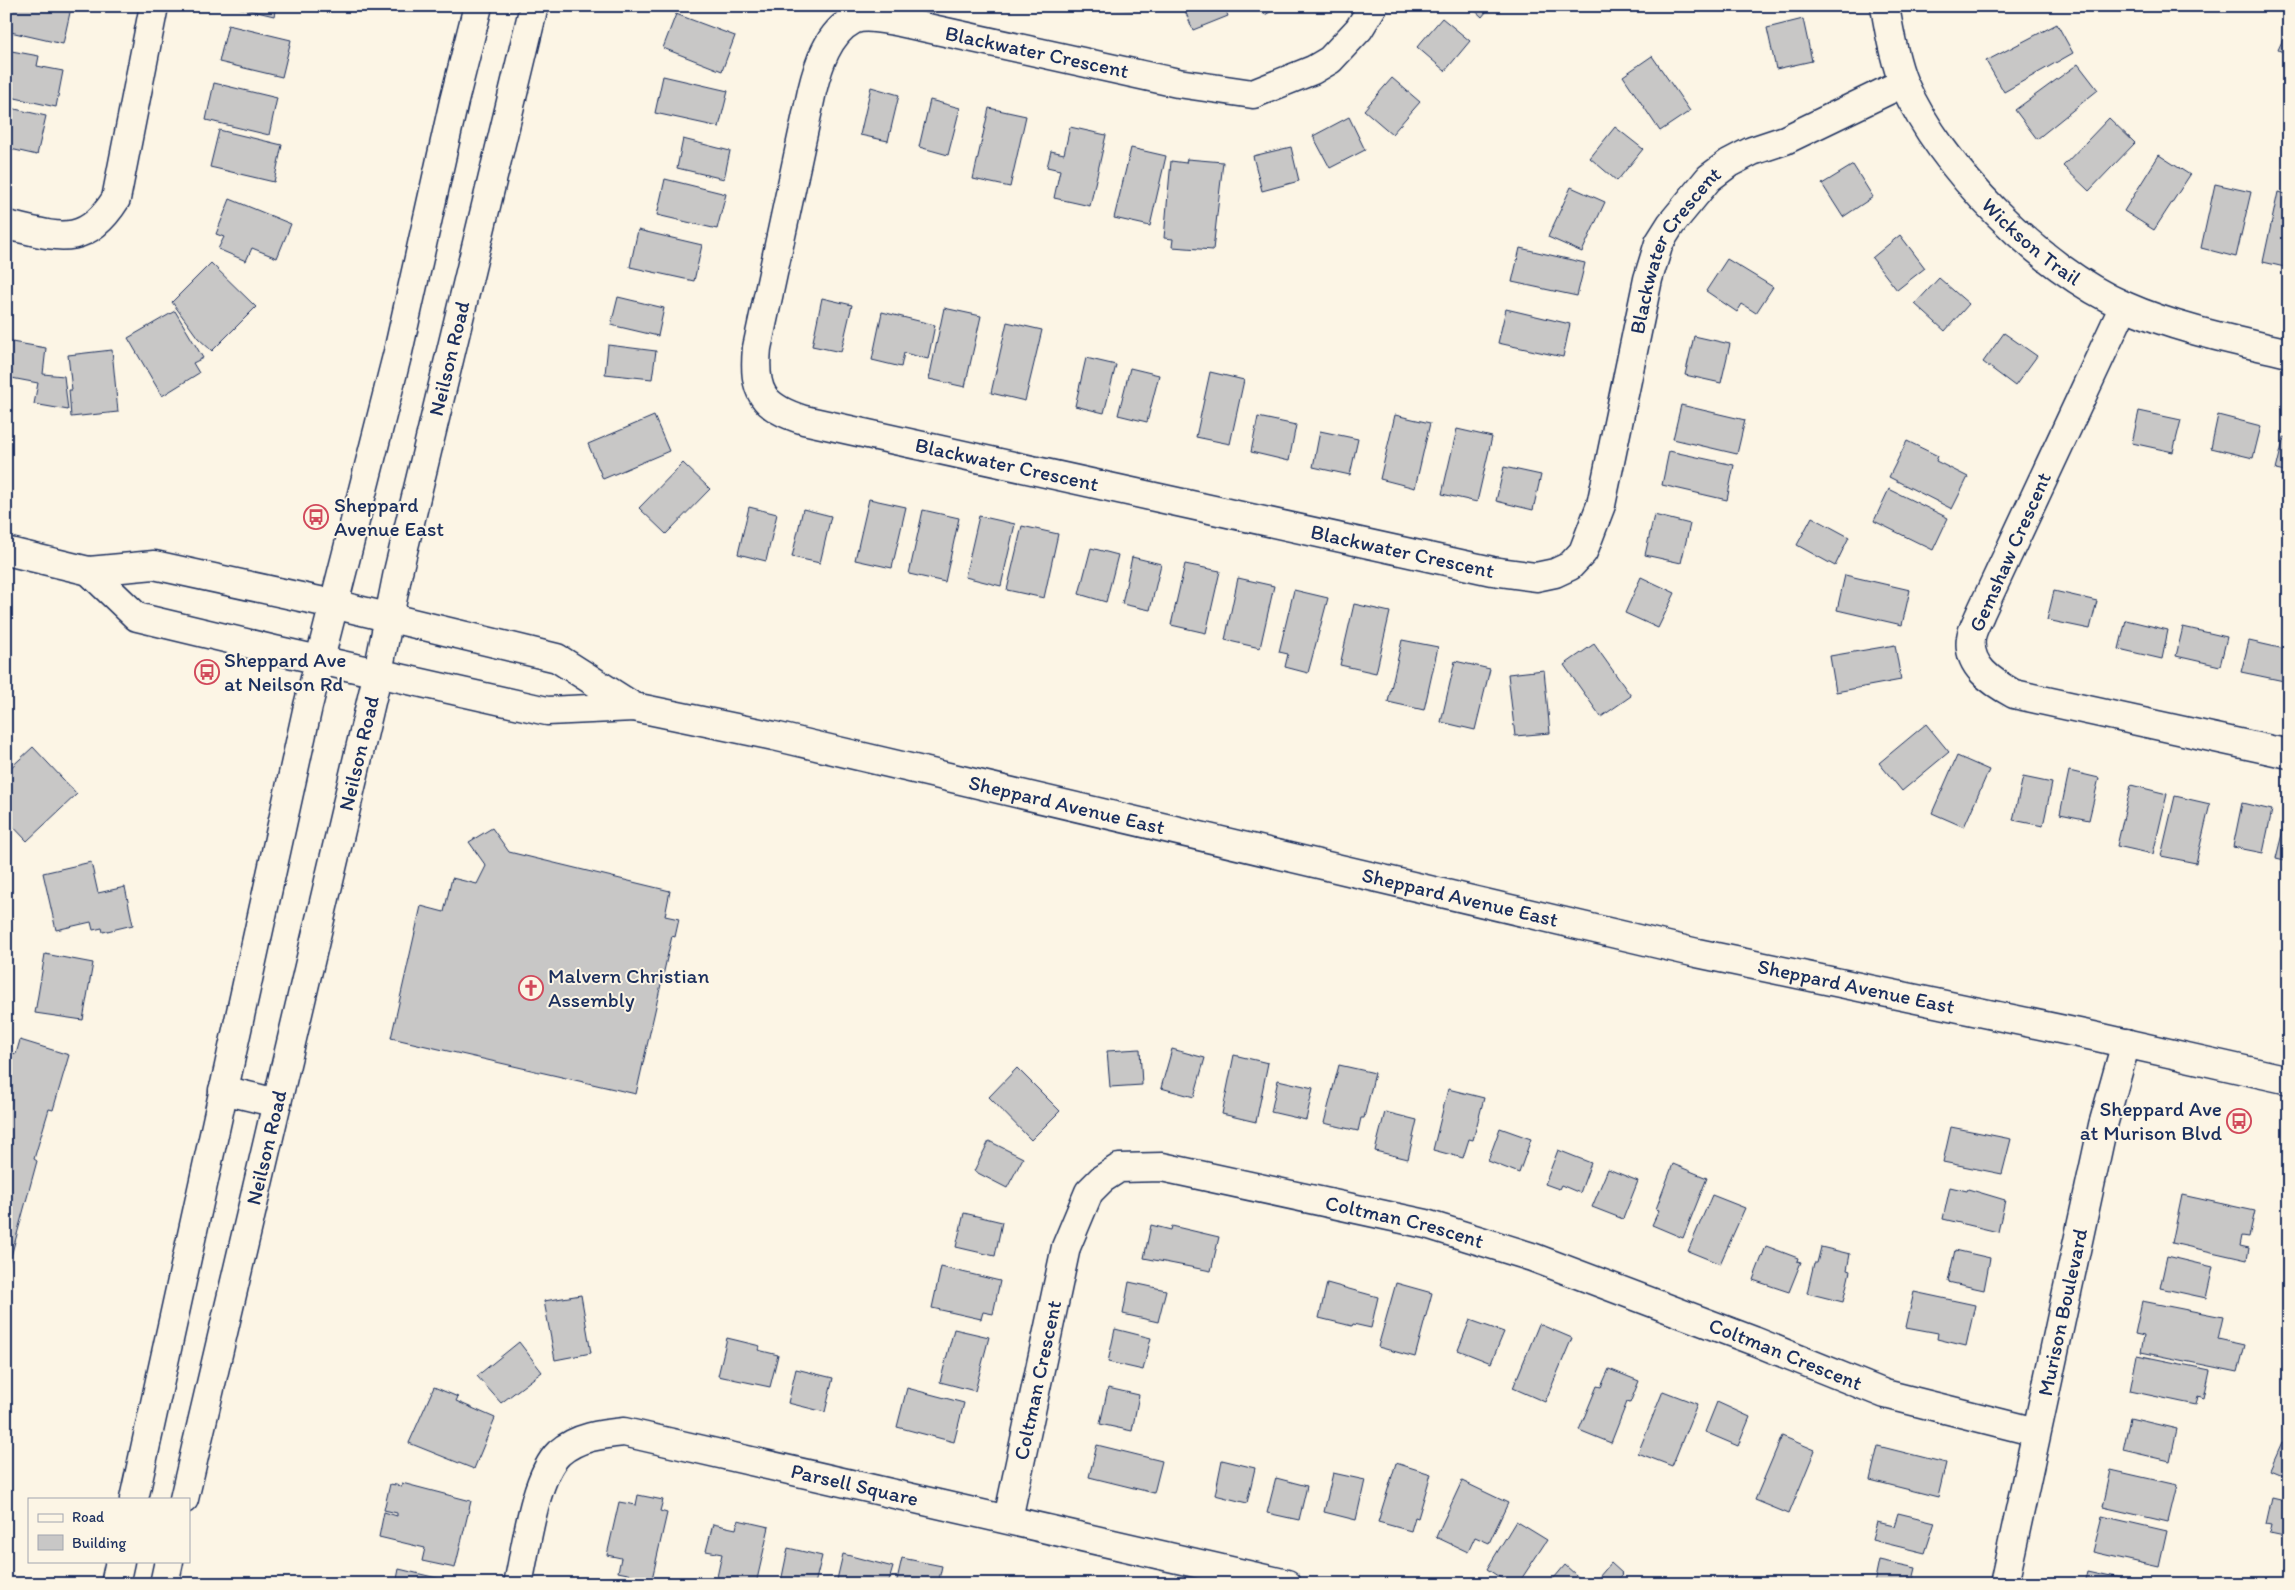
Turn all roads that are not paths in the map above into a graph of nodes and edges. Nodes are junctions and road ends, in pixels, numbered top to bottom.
1 (154, 6) edge
2 (478, 6) edge
3 (534, 6) edge
4 (1373, 6) edge
5 (1885, 6) edge
6 (1903, 83) junction
7 (6, 225) edge
8 (2124, 306) junction
9 (2289, 353) edge
10 (6, 551) edge
11 (89, 571) junction
12 (333, 604) junction
13 (388, 618) junction
14 (320, 659) junction
15 (378, 672) junction
16 (634, 707) junction
17 (2289, 754) edge
18 (2126, 1043) junction
19 (2289, 1080) edge
20 (223, 1090) junction
21 (277, 1103) junction
22 (2036, 1432) junction
23 (134, 1498) edge
24 (184, 1498) edge
25 (1008, 1519) junction
26 (120, 1562) edge
27 (169, 1562) edge
28 (115, 1584) edge
29 (164, 1584) edge
30 (518, 1584) edge
31 (1287, 1584) edge
32 (2004, 1584) edge

1 - 7 street
2 - 12 street
3 - 13 street, Neilson Road
4 - 6 street, Blackwater Crescent
5 - 6 street, Wickson Trail
6 - 8 street, Wickson Trail
8 - 9 street, Wickson Trail
8 - 17 street, Gemshaw Crescent
10 - 11 street, Sheppard Avenue East
11 - 12 street, Sheppard Avenue East
11 - 14 street, Sheppard Avenue East
12 - 13 street, Sheppard Avenue East
12 - 14 street
13 - 15 street, Neilson Road
13 - 16 street, Sheppard Avenue East
14 - 15 street, Sheppard Avenue East
14 - 20 street
15 - 16 street, Sheppard Avenue East
15 - 21 street, Neilson Road
16 - 18 street, Sheppard Avenue East
18 - 19 street, Sheppard Avenue East
18 - 22 street, Murison Boulevard
20 - 21 street
20 - 23 street
21 - 24 street, Neilson Road
22 - 25 street, Coltman Crescent
22 - 32 street, Murison Boulevard
25 - 30 street, Parsell Square
25 - 31 street, Parsell Square
26 - 28 street
27 - 29 street

